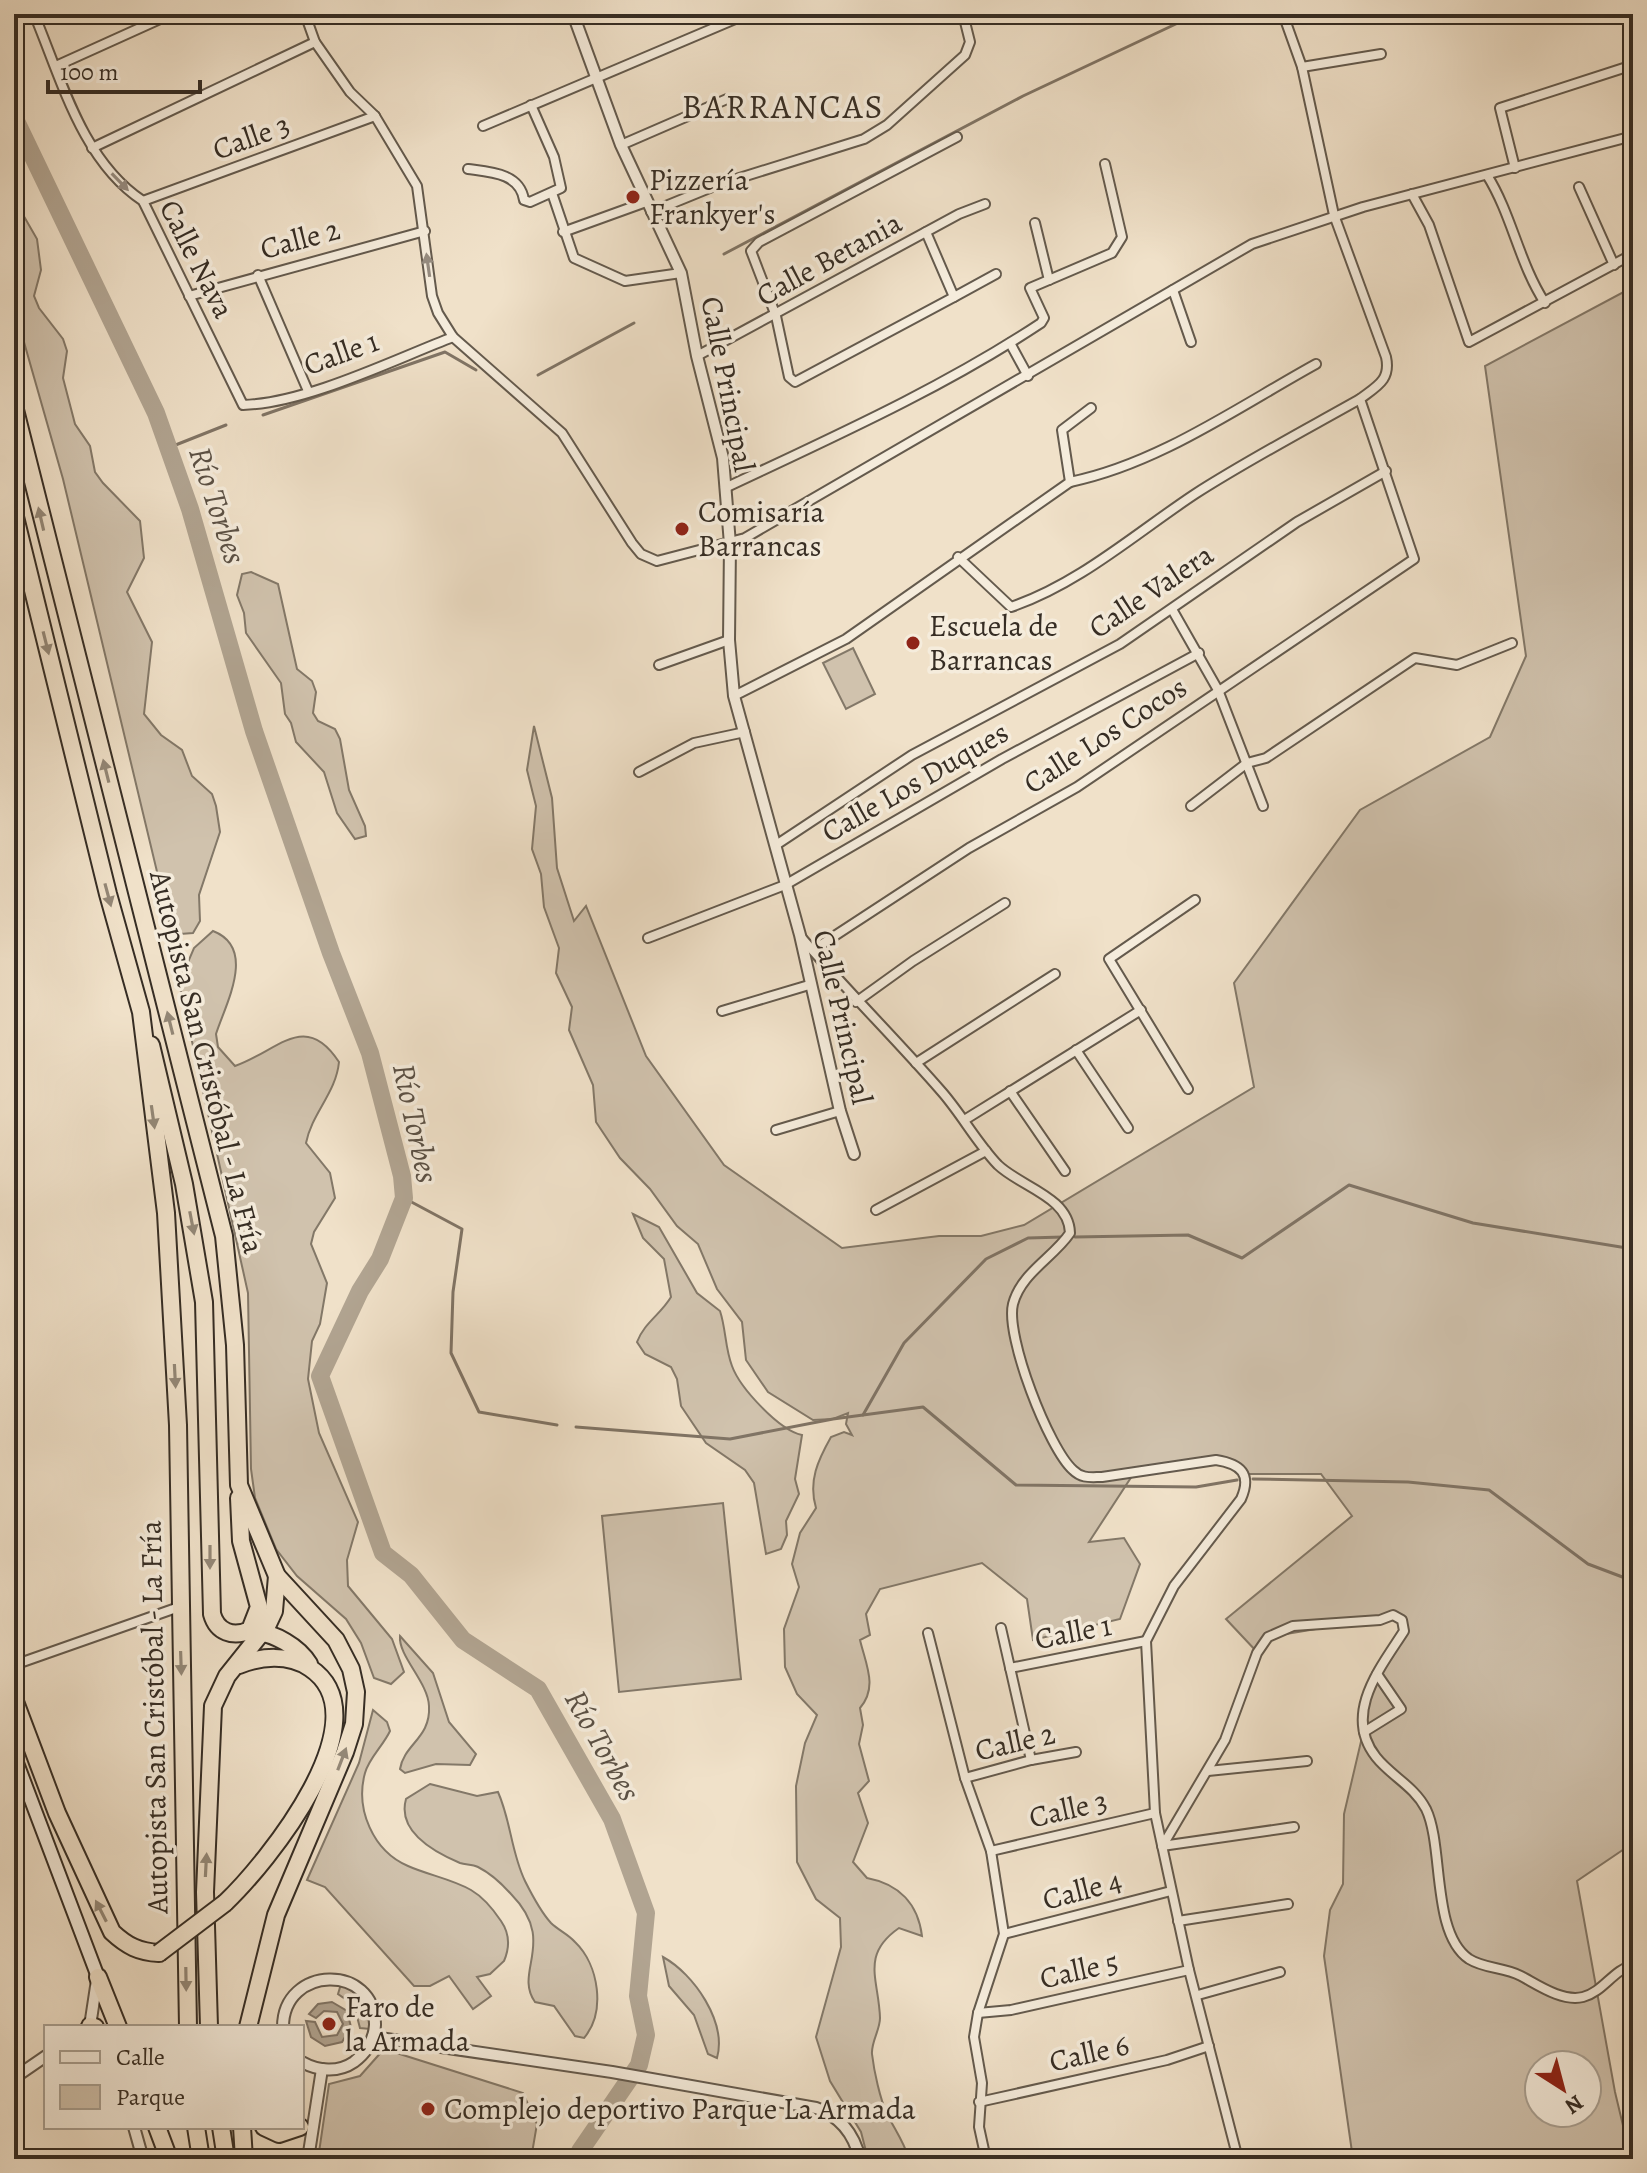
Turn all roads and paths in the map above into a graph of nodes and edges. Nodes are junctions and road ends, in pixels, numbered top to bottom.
1 (34, 14) edge
2 (171, 14) edge
3 (305, 14) edge
4 (573, 14) edge
5 (747, 14) edge
6 (963, 14) edge
7 (1283, 14) edge
8 (315, 42) junction
9 (1381, 54) dead end
10 (1633, 65) edge
11 (56, 66) junction
12 (1302, 67) junction
13 (594, 77) junction
14 (727, 99) dead end
15 (531, 105) junction
16 (375, 116) junction
17 (483, 126) dead end
18 (1633, 136) edge
19 (957, 137) dead end
20 (621, 145) junction
21 (92, 148) junction
22 (1105, 164) dead end
23 (1515, 168) junction
24 (468, 169) dead end
25 (1487, 175) junction
26 (1579, 187) dead end
27 (552, 193) junction
28 (1412, 194) junction
29 (143, 201) junction
30 (985, 204) dead end
31 (649, 207) junction
32 (1334, 215) junction
33 (1035, 223) dead end
34 (425, 231) junction
35 (563, 232) junction
36 (926, 232) junction
37 (1633, 254) edge
38 (1614, 265) junction
39 (681, 273) junction
40 (996, 274) dead end
41 (258, 275) junction
42 (1049, 280) junction
43 (1173, 290) junction
44 (189, 296) junction
45 (954, 297) junction
46 (1545, 303) junction
47 (776, 316) junction
48 (453, 337) junction
49 (1191, 342) dead end
50 (1010, 343) junction
51 (697, 356) junction
52 (1316, 364) dead end
53 (1028, 376) junction
54 (308, 391) junction
55 (1360, 399) junction
56 (243, 405) joint
57 (14, 406) edge
58 (1091, 408) dead end
59 (1386, 471) junction
60 (1070, 482) junction
61 (725, 488) junction
62 (14, 513) edge
63 (730, 544) junction
64 (958, 557) junction
65 (1173, 611) junction
66 (729, 640) junction
67 (1512, 643) dead end
68 (1199, 653) junction
69 (659, 665) dead end
70 (1218, 690) junction
71 (734, 696) junction
72 (745, 732) junction
73 (1247, 763) junction
74 (639, 772) dead end
75 (1191, 806) dead end
76 (1263, 806) dead end
77 (776, 845) junction
78 (785, 885) junction
79 (1195, 900) dead end
80 (1005, 903) dead end
81 (800, 935) junction
82 (648, 938) dead end
83 (813, 950) junction
84 (1055, 974) dead end
85 (809, 985) junction
86 (856, 1002) junction
87 (1141, 1010) junction
88 (722, 1011) dead end
89 (141, 1012) junction
90 (1076, 1050) junction
91 (916, 1063) junction
92 (1188, 1089) dead end
93 (1010, 1091) junction
94 (840, 1111) junction
95 (966, 1119) junction
96 (1128, 1128) dead end
97 (776, 1130) dead end
98 (986, 1151) junction
99 (854, 1154) dead end
100 (1065, 1171) dead end
101 (876, 1210) dead end
102 (239, 1485) junction
103 (277, 1576) junction
104 (179, 1607) junction
105 (1001, 1628) dead end
106 (256, 1631) junction
107 (928, 1633) dead end
108 (1146, 1641) junction
109 (14, 1665) edge
110 (239, 1665) junction
111 (311, 1668) junction
112 (1010, 1668) junction
113 (1377, 1674) junction
114 (14, 1699) edge
115 (1364, 1732) junction
116 (1076, 1752) dead end
117 (14, 1755) edge
118 (1031, 1760) junction
119 (1307, 1761) dead end
120 (1208, 1771) junction
121 (965, 1778) junction
122 (1155, 1813) junction
123 (1294, 1827) dead end
124 (1162, 1846) junction
125 (991, 1851) junction
126 (1171, 1891) junction
127 (1288, 1904) dead end
128 (1178, 1921) junction
129 (1004, 1934) junction
130 (1633, 1965) edge
131 (1189, 1970) junction
132 (1280, 1972) dead end
133 (98, 1977) junction
134 (1198, 1995) junction
135 (978, 2013) junction
136 (91, 2025) edge
137 (117, 2025) edge
138 (188, 2025) edge
139 (209, 2025) edge
140 (248, 2025) edge
141 (283, 2025) edge
142 (373, 2037) junction
143 (1209, 2046) junction
144 (44, 2057) edge
145 (304, 2063) edge
146 (322, 2069) junction
147 (14, 2078) edge
148 (979, 2102) junction
149 (305, 2124) edge
150 (135, 2129) edge
151 (158, 2129) edge
152 (196, 2129) edge
153 (221, 2129) edge
154 (242, 2129) edge
155 (268, 2129) edge
156 (292, 2129) edge
157 (143, 2159) edge
158 (169, 2159) edge
159 (201, 2159) edge
160 (226, 2159) edge
161 (244, 2159) edge
162 (308, 2159) edge
163 (860, 2159) edge
164 (986, 2159) edge
165 (1238, 2159) edge

1 - 11 street, Calle Nava
2 - 11 street
3 - 8 street
4 - 13 street, Calle Principal
5 - 13 street
6 - 31 street
7 - 12 street
8 - 16 street
8 - 21 street
9 - 12 street
10 - 23 street
11 - 21 street, Calle Nava
12 - 32 street
13 - 15 street
13 - 20 street, Calle Principal
14 - 20 street
15 - 17 street
15 - 27 street
16 - 29 street, Calle 3
16 - 34 street
18 - 23 street
19 - 47 street
20 - 31 street, Calle Principal
21 -> 29 street, Calle Nava
22 - 42 street
23 - 25 street
24 - 27 street
25 - 28 street
25 - 46 street
26 - 38 street
27 - 35 street
28 - 32 street
28 - 46 street
29 - 44 street, Calle Nava
30 - 36 street, Calle Betania
31 - 35 street
31 - 39 street, Calle Principal
32 - 43 street
32 - 55 street
33 - 42 street
34 - 41 street, Calle 2
48 -> 34 street
35 - 39 street
36 - 45 street
36 - 47 street, Calle Betania
37 - 38 street
38 - 46 street
39 - 51 street, Calle Principal
40 - 45 street
41 - 44 street, Calle 2
41 - 54 street
42 - 50 street
43 - 49 street
43 - 53 street
44 - 56 street, Calle Nava
45 - 47 street
47 - 51 street, Calle Betania
48 - 54 street, Calle 1
48 - 63 street
50 - 53 street
50 - 61 street
51 - 61 street, Calle Principal
52 - 60 street
53 - 63 street
54 - 56 street, Calle 1
55 - 59 street
55 - 64 street
102 -> 57 highway, Autopista San Cristóbal - La Fría
58 - 60 street
59 - 65 street, Calle Valera
59 - 70 street, Calle Los Cocos
60 - 64 street
61 - 63 street, Calle Principal
62 -> 89 highway, Autopista San Cristóbal - La Fría
63 - 66 street, Calle Principal
64 - 71 street
65 - 68 street
65 - 77 street, Calle Valera
66 - 69 street
66 - 71 street, Calle Principal
67 - 73 street
68 - 70 street
68 - 78 street, Calle Los Duques
70 - 73 street
70 - 83 street, Calle Los Cocos
71 - 72 street, Calle Principal
72 - 74 street
72 - 77 street, Calle Principal
73 - 75 street
73 - 76 street
77 - 78 street, Calle Principal
78 - 81 street, Calle Principal
78 - 82 street, Calle Los Duques
79 - 87 street
80 - 86 street
81 - 83 street
81 - 85 street, Calle Principal
83 - 86 street
84 - 91 street
85 - 88 street
85 - 94 street, Calle Principal
86 - 91 street
87 - 90 street
87 - 92 street
89 -> 104 highway, Autopista San Cristóbal - La Fría
89 -> 106 highway
90 - 93 street
90 - 96 street
91 - 95 street
93 - 95 street
93 - 100 street
94 - 97 street
94 - 99 street, Calle Principal
95 - 98 street
98 - 101 street
98 - 108 street
102 - 103 highway, Autopista San Cristóbal - La Fría
102 - 106 highway
103 - 106 highway
140 -> 103 highway, Autopista San Cristóbal - La Fría
104 - 109 street
104 -> 138 highway, Autopista San Cristóbal - La Fría
105 - 112 street
106 - 110 highway
106 - 111 highway
107 - 121 street
108 - 112 street, Calle 1
108 - 122 street
110 - 111 highway
139 -> 110 highway
111 -> 114 highway, bridge
112 - 118 street
113 - 115 street
113 - 115 street
113 - 120 street
115 - 130 street
116 - 118 street, Calle 2
117 - 133 main road
118 - 121 street, Calle 2
119 - 120 street
120 - 124 street
121 - 125 street
122 - 124 street
122 - 125 street, Calle 3
123 - 124 street
124 - 126 street
125 - 129 street
126 - 128 street
126 - 129 street, Calle 4
127 - 128 street
128 - 131 street
129 - 135 street
131 - 134 street
131 - 135 street, Calle 5
132 - 134 street
133 - 136 street
133 - 137 highway
134 - 143 street
135 - 148 street
141 - 142 street
142 - 146 street
142 - 163 street
143 - 148 street, Calle 6
143 - 165 street
144 - 147 street
145 - 146 street
146 - 149 street
148 - 164 street
149 - 162 street
150 - 157 street
151 - 158 highway
152 - 159 highway
153 - 160 highway
154 - 161 highway
155 - 156 highway

